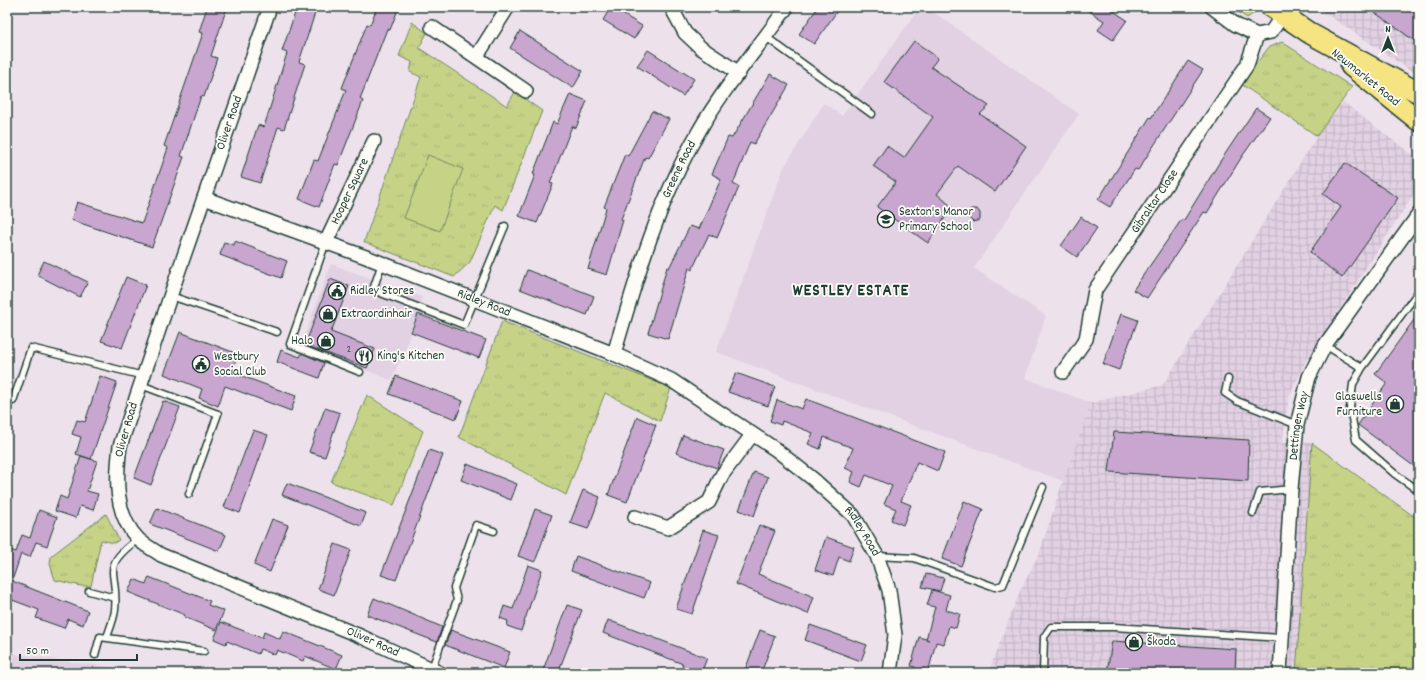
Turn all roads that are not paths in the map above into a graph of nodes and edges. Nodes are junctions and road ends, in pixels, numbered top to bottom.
1 (270, 7) edge
2 (508, 7) edge
3 (671, 7) edge
4 (787, 7) edge
5 (1212, 7) edge
6 (1276, 11) edge
7 (432, 27) dead end
8 (1311, 34) junction
9 (1257, 35) junction
10 (766, 37) junction
11 (477, 56) junction
12 (739, 73) junction
13 (526, 91) dead end
14 (1419, 93) edge
15 (872, 114) dead end
16 (1419, 121) edge
17 (374, 141) dead end
18 (204, 198) junction
19 (1419, 214) edge
20 (505, 226) dead end
21 (326, 242) junction
22 (382, 263) junction
23 (1419, 291) edge
24 (171, 296) junction
25 (475, 299) junction
26 (277, 332) dead end
27 (1325, 345) junction
28 (614, 354) junction
29 (1362, 368) junction
30 (360, 372) dead end
31 (1063, 372) dead end
32 (1228, 379) dead end
33 (142, 381) junction
34 (13, 401) dead end
35 (1297, 425) junction
36 (752, 435) junction
37 (1043, 487) dead end
38 (1291, 489) junction
39 (1419, 491) edge
40 (189, 494) dead end
41 (1253, 513) dead end
42 (635, 517) dead end
43 (494, 531) dead end
44 (138, 539) junction
45 (877, 556) junction
46 (89, 591) dead end
47 (115, 598) junction
48 (107, 637) junction
49 (1282, 638) junction
50 (204, 651) dead end
51 (95, 655) dead end
52 (436, 671) edge
53 (890, 673) edge
54 (1042, 673) edge
55 (1280, 673) edge

1 - 18 street, Oliver Road
2 - 11 street
3 - 12 street
4 - 10 street, Greene Road
5 - 9 street
6 - 8 main road, Newmarket Road
6 - 9 street
7 - 11 street
8 - 14 main road, Newmarket Road
8 - 16 main road, Newmarket Road
9 - 31 street, Gibraltar Close
10 - 12 street, Greene Road
10 - 15 lane
11 - 13 street
12 - 28 street, Greene Road
17 - 21 street, Hooper Square
18 - 21 street, Ridley Road
18 - 24 street, Oliver Road
19 - 27 street, Dettingen Way
20 - 25 lane
21 - 22 street, Ridley Road
21 - 30 lane
22 - 25 street, Ridley Road
22 - 25 lane
23 - 29 lane
24 - 26 lane
24 - 33 street, Oliver Road
25 - 28 street, Ridley Road
27 - 29 lane
27 - 35 street, Dettingen Way
28 - 36 street, Ridley Road
29 - 39 lane
32 - 35 lane
33 - 34 lane
33 - 40 lane
33 - 44 street, Oliver Road
35 - 38 street, Dettingen Way
36 - 42 street
36 - 45 street, Ridley Road
37 - 45 lane
38 - 41 lane
38 - 49 street, Dettingen Way
43 - 52 lane
44 - 47 lane
44 - 52 street, Oliver Road
45 - 53 street, Ridley Road
46 - 47 lane
47 - 48 lane
48 - 50 lane
48 - 51 lane
49 - 54 lane
49 - 55 street, Dettingen Way

